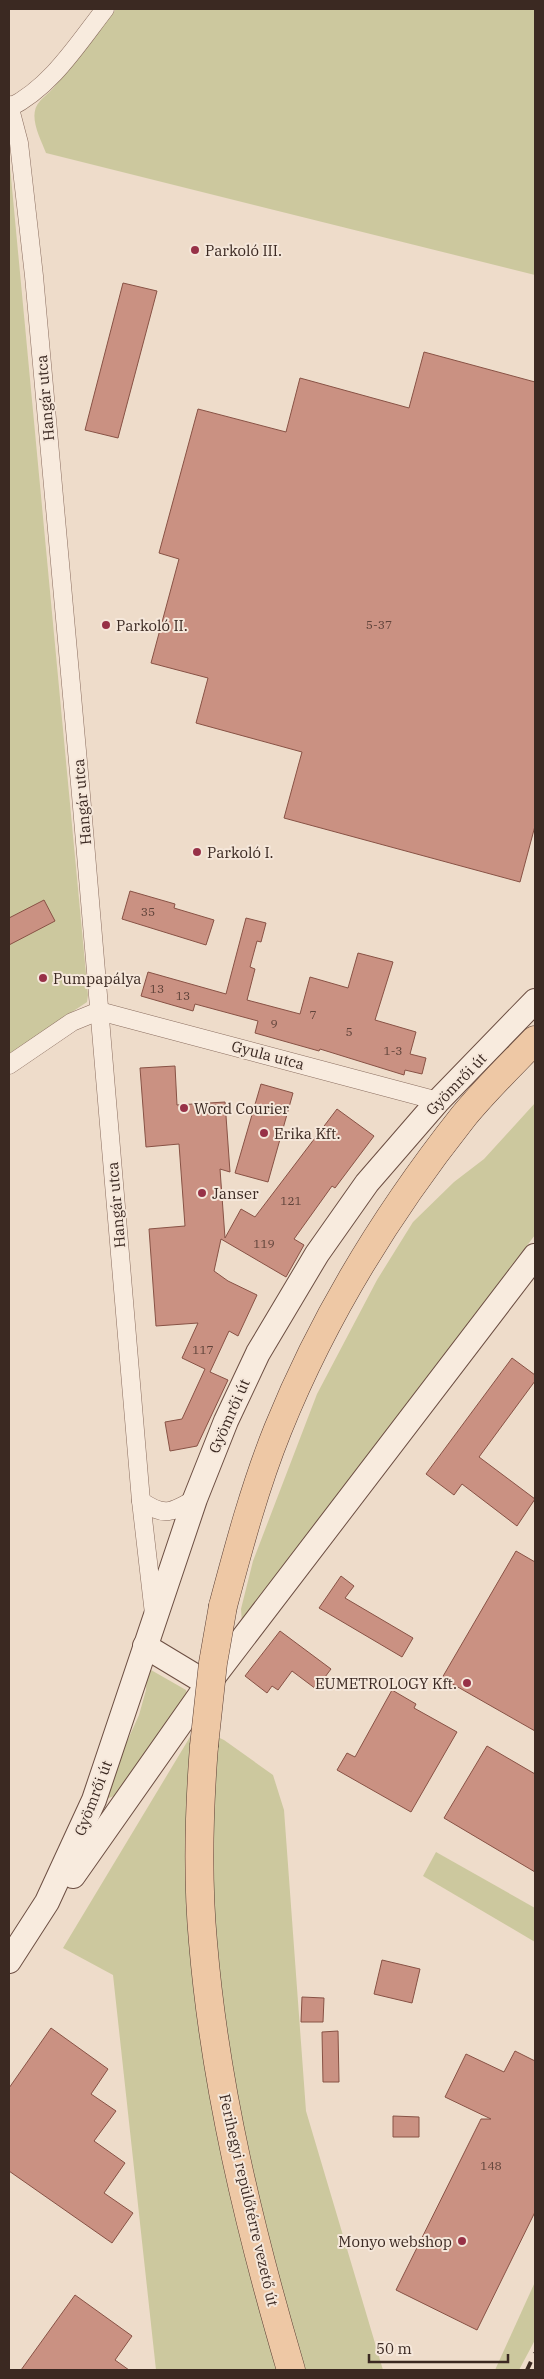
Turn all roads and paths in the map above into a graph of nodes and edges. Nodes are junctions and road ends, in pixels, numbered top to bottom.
1 (105, 9) edge
2 (9, 107) edge
3 (535, 1001) edge
4 (99, 1011) junction
5 (535, 1040) edge
6 (9, 1065) edge
7 (438, 1101) junction
8 (535, 1256) edge
9 (195, 1499) junction
10 (141, 1501) junction
11 (155, 1619) junction
12 (145, 1646) junction
13 (208, 1684) junction
14 (47, 1902) junction
15 (9, 1961) edge
16 (291, 2370) edge

1 - 2 street
2 - 4 street, Hangár utca
3 - 7 street, Gyömrői út
4 - 6 street
4 - 7 street, Gyula utca
4 - 10 street, Hangár utca
5 - 16 main road, Ferihegyi repülőtérre vezető út, bridge
7 - 9 street, Gyömrői út
8 - 13 street, Gyömrői út
9 - 10 street
9 - 11 street, Gyömrői út
10 - 11 street, Hangár utca
11 - 12 street, Gyömrői út
12 - 13 street
12 - 14 street, Gyömrői út
13 - 14 street, Gyömrői út
14 - 15 street, Gyömrői út

